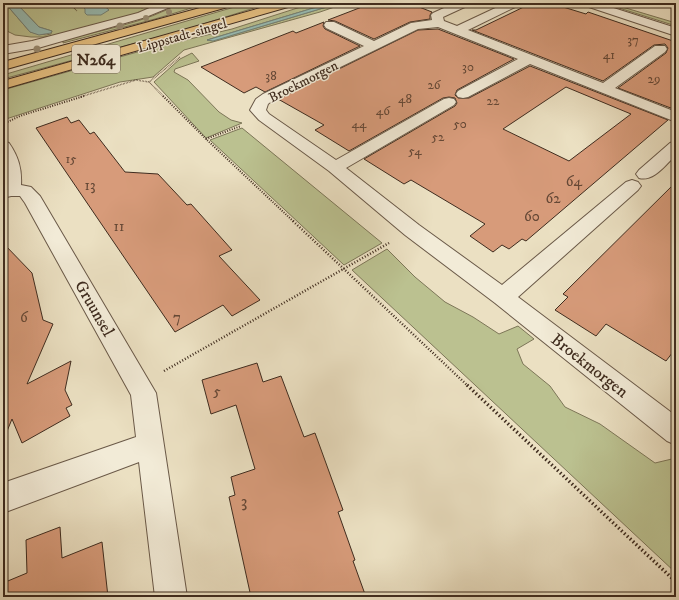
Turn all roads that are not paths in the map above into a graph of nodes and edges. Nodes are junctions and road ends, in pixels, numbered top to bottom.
1 (171, 3) edge
2 (231, 3) edge
3 (291, 3) edge
4 (465, 3) edge
5 (515, 3) edge
6 (587, 3) edge
7 (439, 23) junction
8 (330, 25) dead end
9 (458, 30) junction
10 (676, 32) edge
11 (3, 39) edge
12 (27, 46) junction
13 (374, 46) junction
14 (660, 49) dead end
15 (3, 50) edge
16 (529, 59) junction
17 (3, 66) edge
18 (3, 85) edge
19 (604, 89) junction
20 (464, 94) dead end
21 (449, 102) dead end
22 (676, 117) edge
23 (3, 146) edge
24 (676, 146) edge
25 (335, 168) junction
26 (7, 191) edge
27 (503, 297) junction
28 (676, 432) edge
29 (150, 445) junction
30 (3, 498) edge
31 (171, 597) edge

1 - 12 street
2 - 17 main road, Lippstadt-singel / N264
3 - 18 main road, Lippstadt-singel / N264
4 - 7 street
5 - 9 street
6 - 10 street
7 - 9 street, Broekmorgen
7 - 13 street, Broekmorgen
8 - 13 street
9 - 16 street, Broekmorgen
11 - 12 street
12 - 15 street
13 - 25 street, Broekmorgen
14 - 19 street
16 - 19 street, Broekmorgen
16 - 20 street
19 - 22 street, Broekmorgen
21 - 25 street
23 - 26 street, Gruunsel
24 - 27 street
25 - 27 street, Broekmorgen
26 - 29 street, Gruunsel
27 - 28 street, Broekmorgen
29 - 30 street
29 - 31 street, Gruunsel

